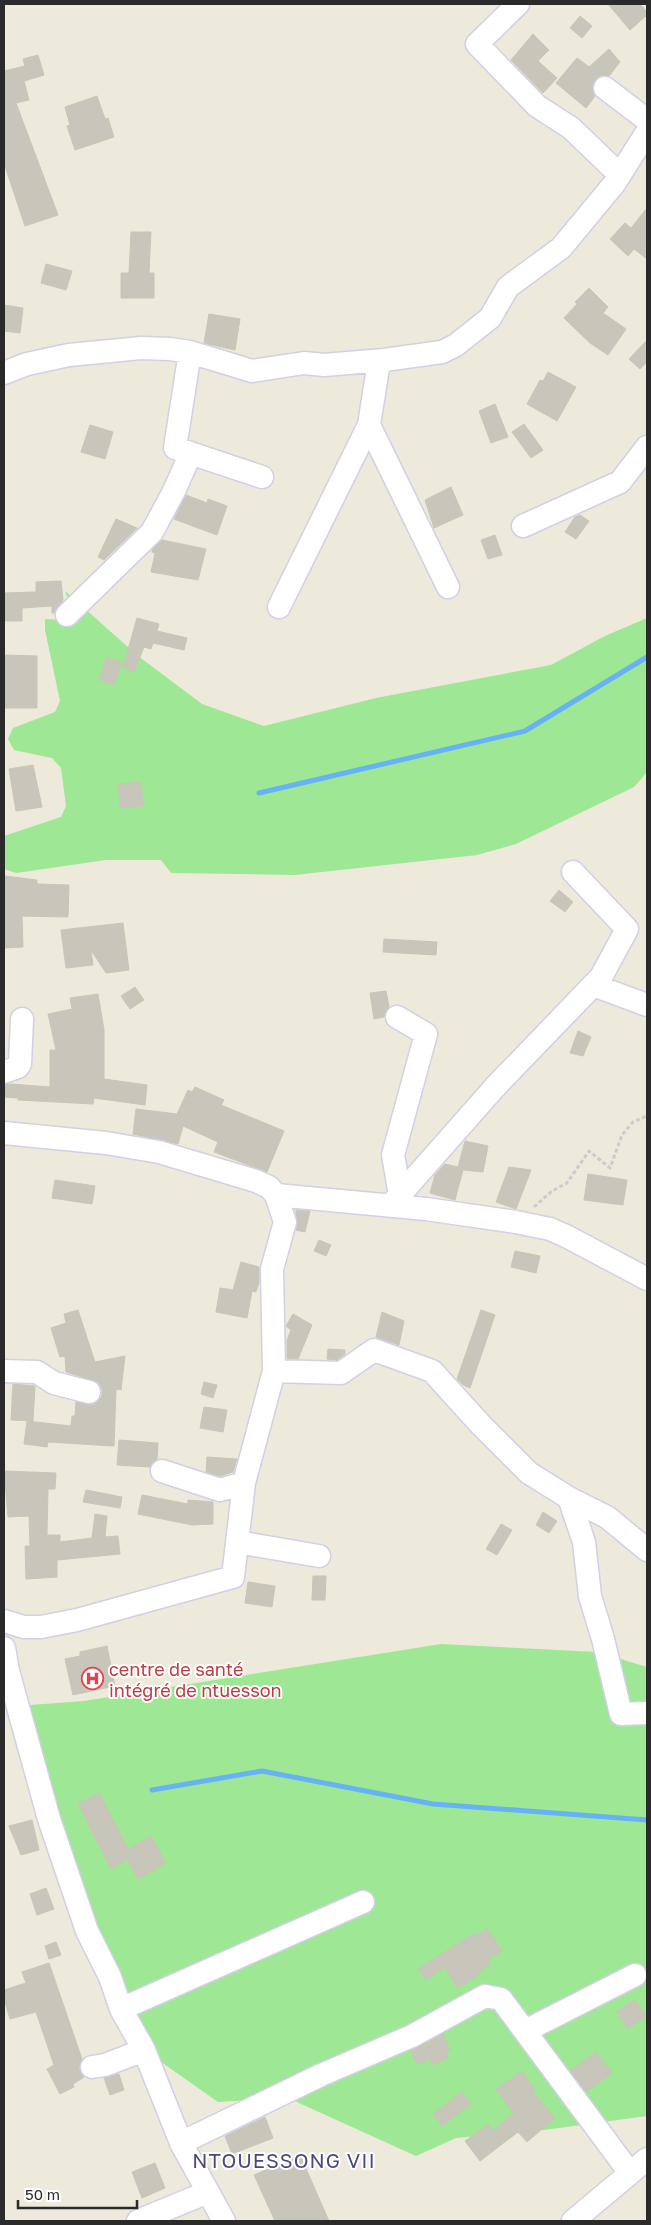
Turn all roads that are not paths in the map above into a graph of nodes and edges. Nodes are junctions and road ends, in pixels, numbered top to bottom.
1 (518, 4) edge
2 (605, 88) dead end
3 (647, 120) edge
4 (644, 145) edge
5 (620, 175) junction
6 (190, 352) junction
7 (384, 360) junction
8 (4, 373) edge
9 (370, 425) junction
10 (647, 447) edge
11 (191, 453) junction
12 (262, 477) dead end
13 (523, 526) dead end
14 (448, 586) dead end
15 (279, 607) dead end
16 (67, 615) dead end
17 (573, 872) dead end
18 (593, 985) junction
19 (647, 1005) edge
20 (397, 1017) dead end
21 (22, 1019) dead end
22 (4, 1072) edge
23 (4, 1133) edge
24 (276, 1195) junction
25 (395, 1200) junction
26 (647, 1279) edge
27 (274, 1371) junction
28 (4, 1372) edge
29 (89, 1392) dead end
30 (162, 1471) dead end
31 (244, 1483) junction
32 (569, 1498) junction
33 (237, 1542) junction
34 (647, 1550) edge
35 (319, 1556) dead end
36 (4, 1621) edge
37 (4, 1648) edge
38 (6, 1671) edge
39 (10, 1708) edge
40 (647, 1713) edge
41 (363, 1902) dead end
42 (635, 1975) dead end
43 (121, 2009) junction
44 (525, 2031) junction
45 (144, 2050) junction
46 (92, 2067) dead end
47 (181, 2143) junction
48 (647, 2159) edge
49 (630, 2173) junction
50 (208, 2192) junction
51 (138, 2221) edge
52 (224, 2221) edge
53 (572, 2221) edge

1 - 5 street
2 - 3 street
4 - 5 street
5 - 7 street
6 - 7 street
6 - 8 street
6 - 11 street
7 - 9 street
9 - 14 street
9 - 15 street
10 - 13 street
11 - 12 street
11 - 16 street
17 - 18 street
18 - 19 street
18 - 25 street
20 - 25 street
21 - 22 street
23 - 24 street
24 - 25 street
24 - 27 street
25 - 26 street
27 - 31 street
27 - 32 street
28 - 29 street
30 - 31 street
31 - 33 street
32 - 34 street
32 - 40 street
33 - 35 street
33 - 36 street
37 - 38 street
38 - 39 street
39 - 43 street
41 - 43 street
42 - 44 street
43 - 45 street
44 - 47 street
44 - 49 street
45 - 46 street
45 - 47 street
47 - 50 street
48 - 49 street
49 - 53 street
50 - 51 street
50 - 52 street

